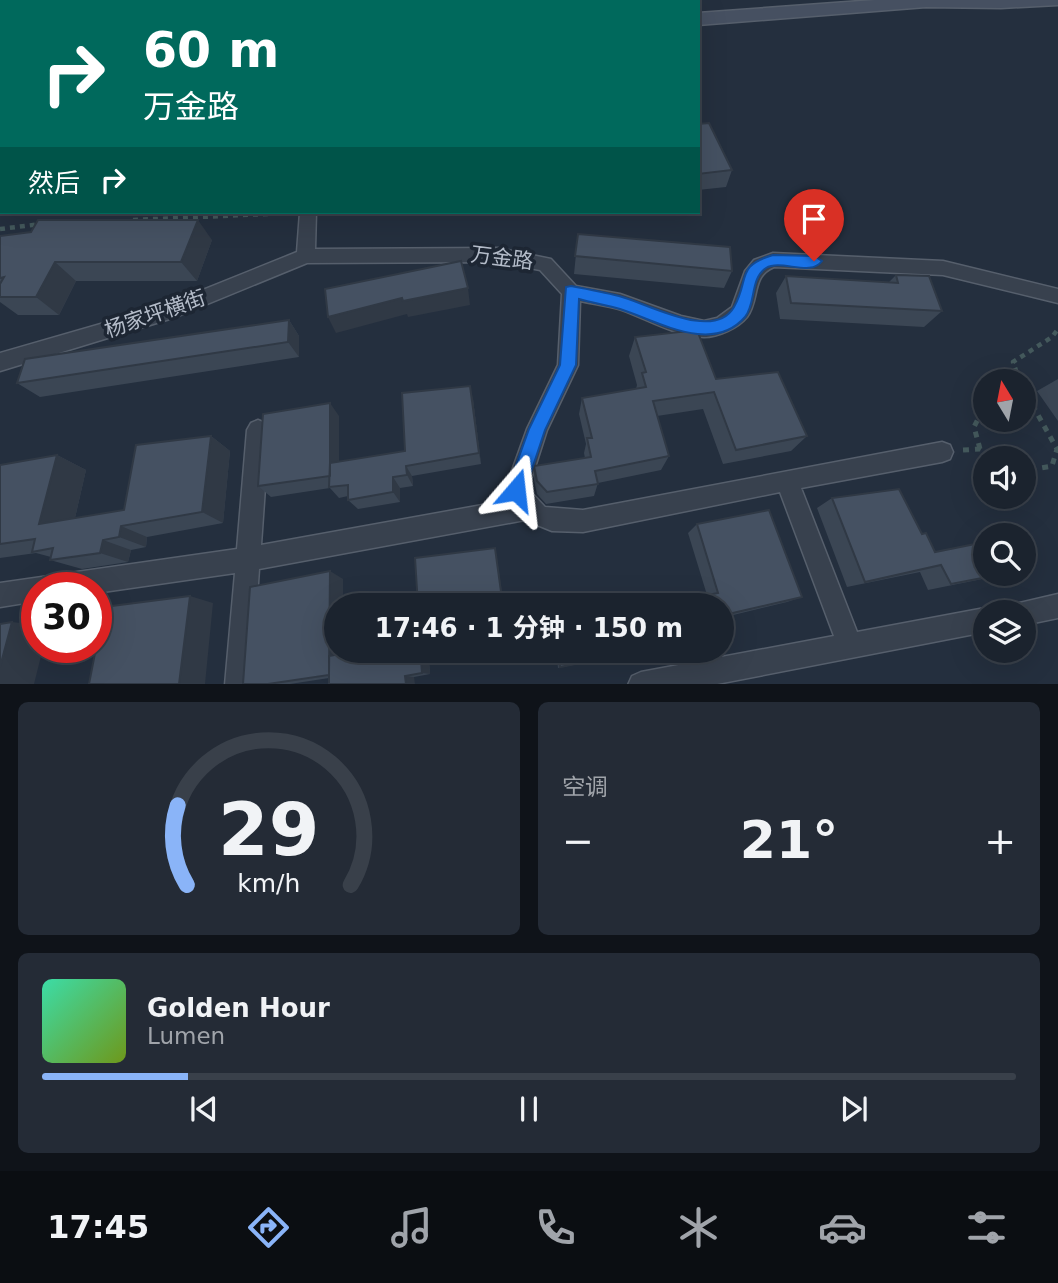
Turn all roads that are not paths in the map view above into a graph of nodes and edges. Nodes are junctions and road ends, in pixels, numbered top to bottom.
1 (793, 0) edge
2 (946, 0) edge
3 (1058, 0) edge
4 (915, 2) junction
5 (700, 9) edge
6 (700, 19) edge
7 (308, 214) edge
8 (306, 256) junction
9 (571, 292) junction
10 (1058, 296) edge
11 (0, 362) edge
12 (258, 430) dead end
13 (942, 452) dead end
14 (787, 480) junction
15 (525, 509) junction
16 (247, 559) junction
17 (112, 579) edge
18 (21, 592) edge
19 (0, 595) edge
20 (1058, 606) edge
21 (1036, 611) edge
22 (973, 622) edge
23 (850, 646) junction
24 (668, 682) edge
25 (238, 684) edge
26 (641, 684) edge

1 - 5 street
2 - 4 street
3 - 4 street
4 - 6 street
7 - 8 street
8 - 9 street, 万金路
8 - 11 street, 杨家坪横街
9 - 10 street
9 - 15 street
12 - 16 street
13 - 14 street
14 - 15 street
14 - 23 street
15 - 16 street
16 - 17 street
16 - 25 street
18 - 19 street
20 - 21 street
22 - 23 street
23 - 24 street
24 - 26 street

